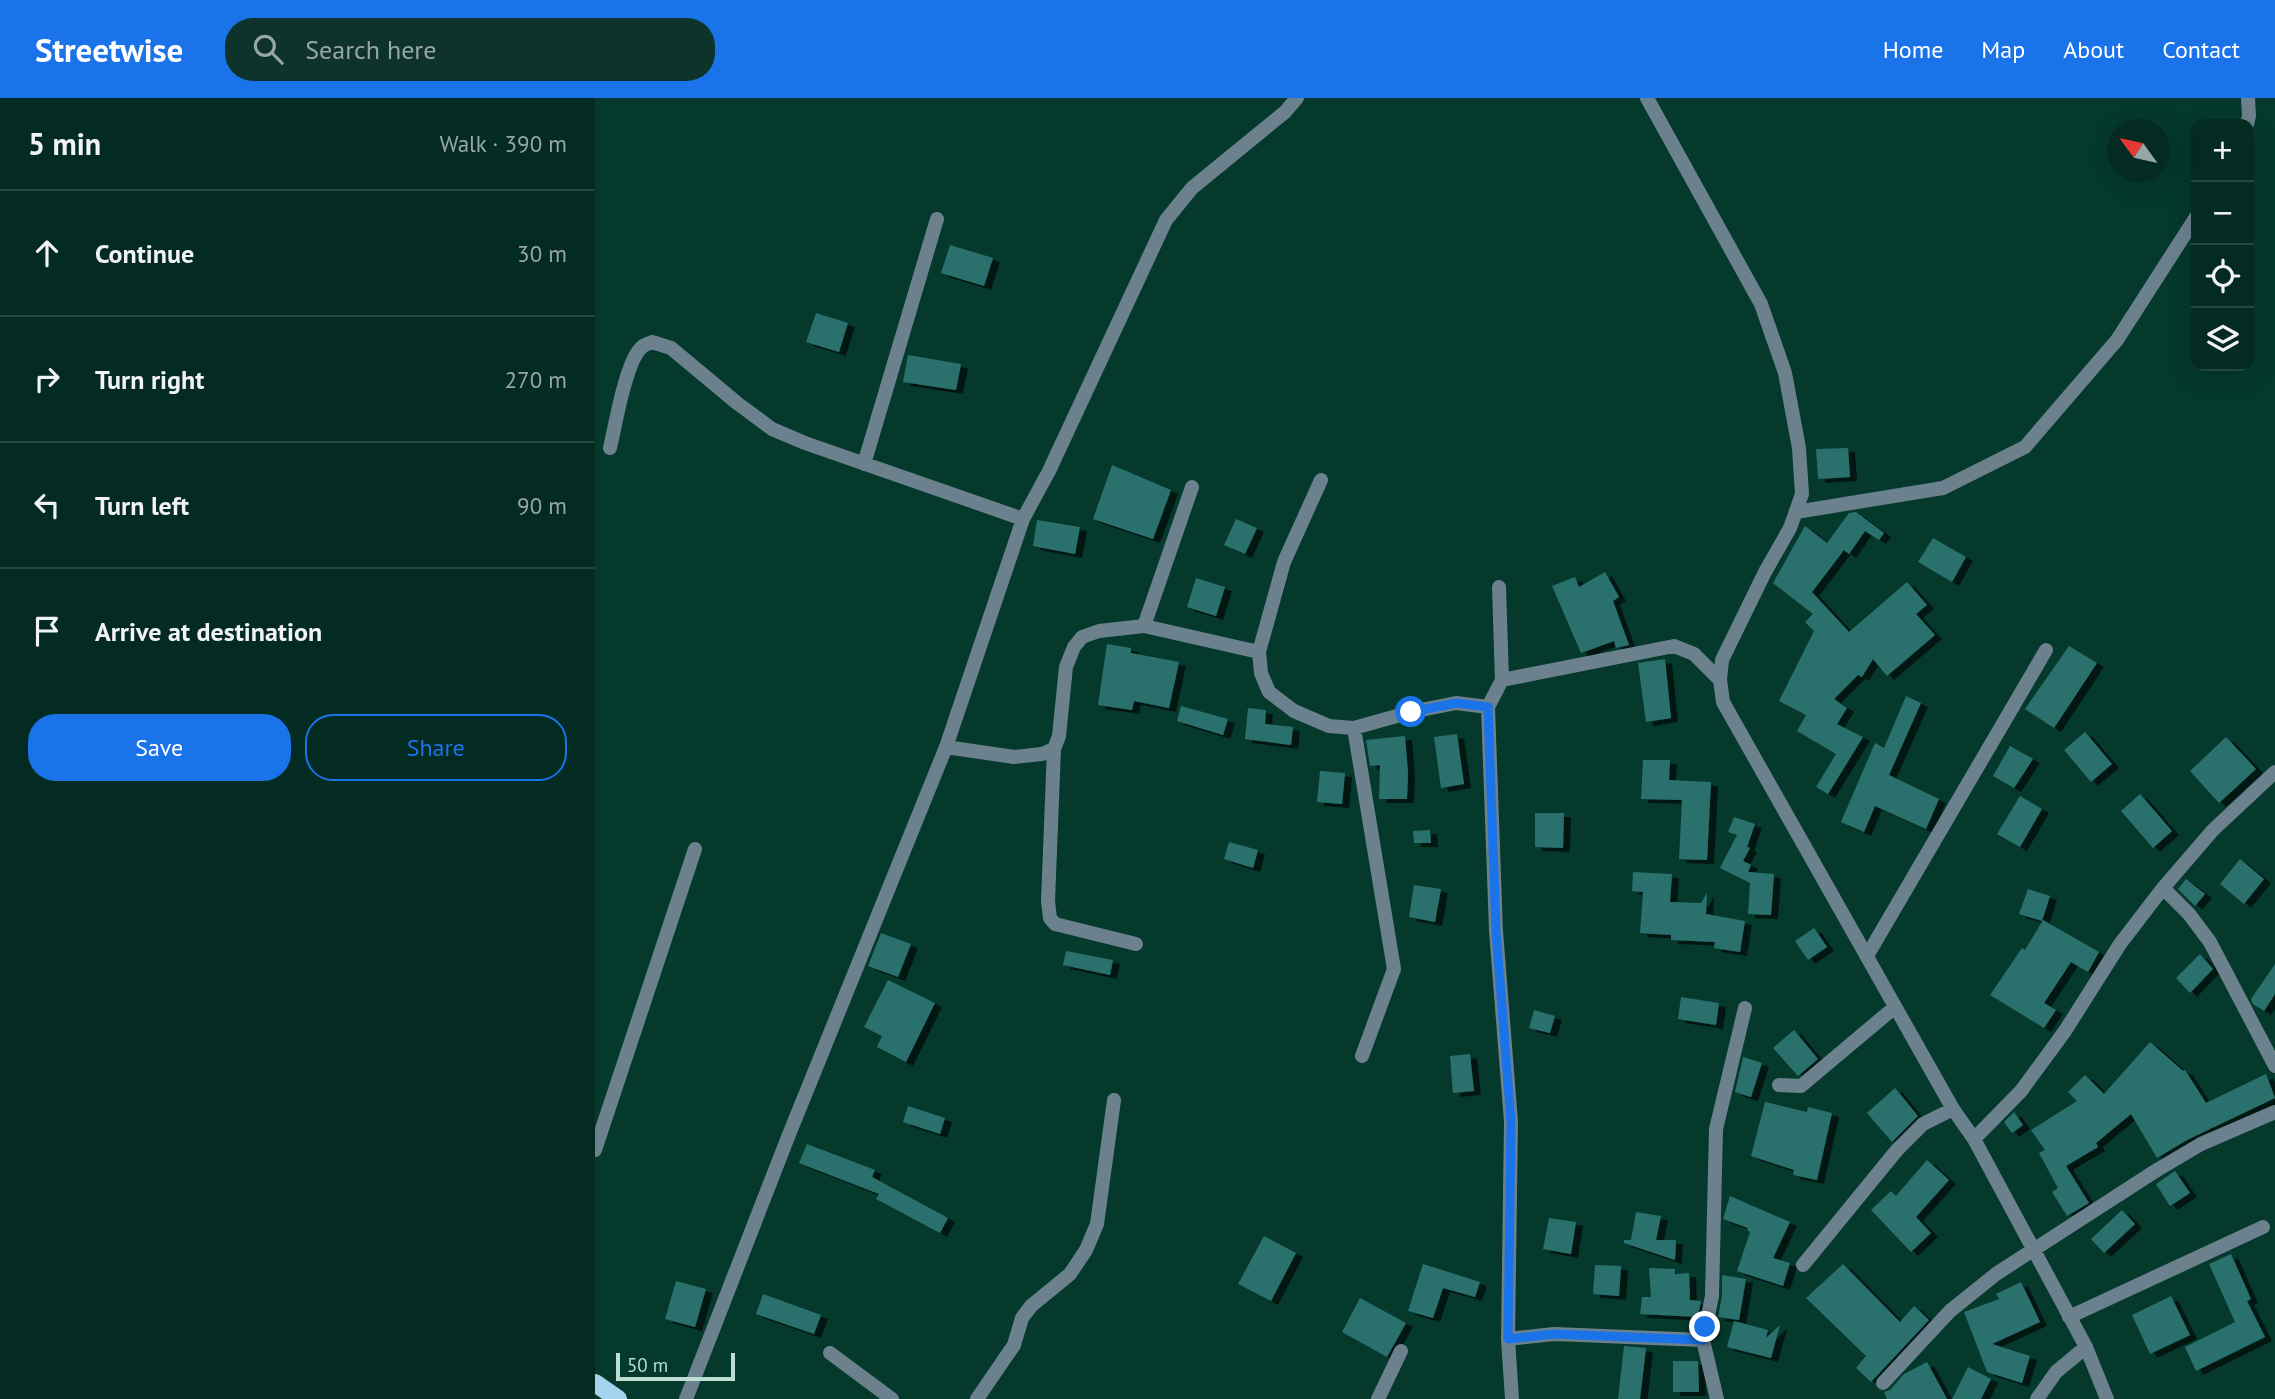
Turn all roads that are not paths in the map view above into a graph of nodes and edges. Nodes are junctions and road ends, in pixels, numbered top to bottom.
1 (1297, 98) edge
2 (1647, 98) edge
3 (2248, 98) edge
4 (2248, 119) edge
5 (937, 219) dead end
6 (2191, 225) edge
7 (610, 448) dead end
8 (864, 464) junction
9 (1321, 480) dead end
10 (1192, 487) dead end
11 (1796, 512) junction
12 (1023, 519) junction
13 (1499, 587) dead end
14 (1144, 626) junction
15 (2046, 650) dead end
16 (1259, 652) junction
17 (1502, 680) junction
18 (1720, 680) junction
19 (1488, 707) junction
20 (1354, 728) junction
21 (946, 747) junction
22 (1053, 749) junction
23 (2275, 772) edge
24 (695, 849) dead end
25 (2163, 888) junction
26 (1136, 944) dead end
27 (1867, 956) junction
28 (1895, 1007) junction
29 (1745, 1008) dead end
30 (1363, 1056) dead end
31 (2275, 1066) edge
32 (1779, 1085) dead end
33 (1114, 1100) dead end
34 (1953, 1109) junction
35 (2275, 1112) edge
36 (1974, 1139) junction
37 (595, 1150) edge
38 (2263, 1227) dead end
39 (2033, 1250) junction
40 (1803, 1265) dead end
41 (2069, 1317) junction
42 (1508, 1339) junction
43 (1703, 1340) junction
44 (2086, 1348) junction
45 (1401, 1351) dead end
46 (830, 1353) dead end
47 (1883, 1383) dead end
48 (595, 1384) edge
49 (618, 1399) edge
50 (686, 1399) edge
51 (891, 1399) edge
52 (977, 1399) edge
53 (1378, 1399) edge
54 (1512, 1399) edge
55 (1717, 1399) edge
56 (2037, 1399) edge
57 (2107, 1399) edge

1 - 12 street
2 - 11 street
3 - 4 street
5 - 8 street
6 - 11 street
7 - 8 street
8 - 12 street
9 - 16 street
10 - 14 street
11 - 18 street
12 - 21 street
13 - 17 street
14 - 16 street
14 - 22 street
15 - 27 street
16 - 20 street
17 - 18 street
17 - 19 street
18 - 27 street
19 - 20 street
19 - 42 street
20 - 30 street
21 - 22 street
21 - 50 street
22 - 26 street
23 - 25 street
24 - 37 street
25 - 31 street
25 - 36 street
27 - 28 street
28 - 32 street
28 - 34 street
29 - 43 street
33 - 52 street
34 - 36 street
34 - 40 street
35 - 39 street
36 - 39 street
38 - 41 street
39 - 41 street
39 - 47 street
41 - 44 street
42 - 43 street
42 - 54 street
43 - 55 street
44 - 56 street
44 - 57 street
45 - 53 street
46 - 51 street
48 - 49 main road

